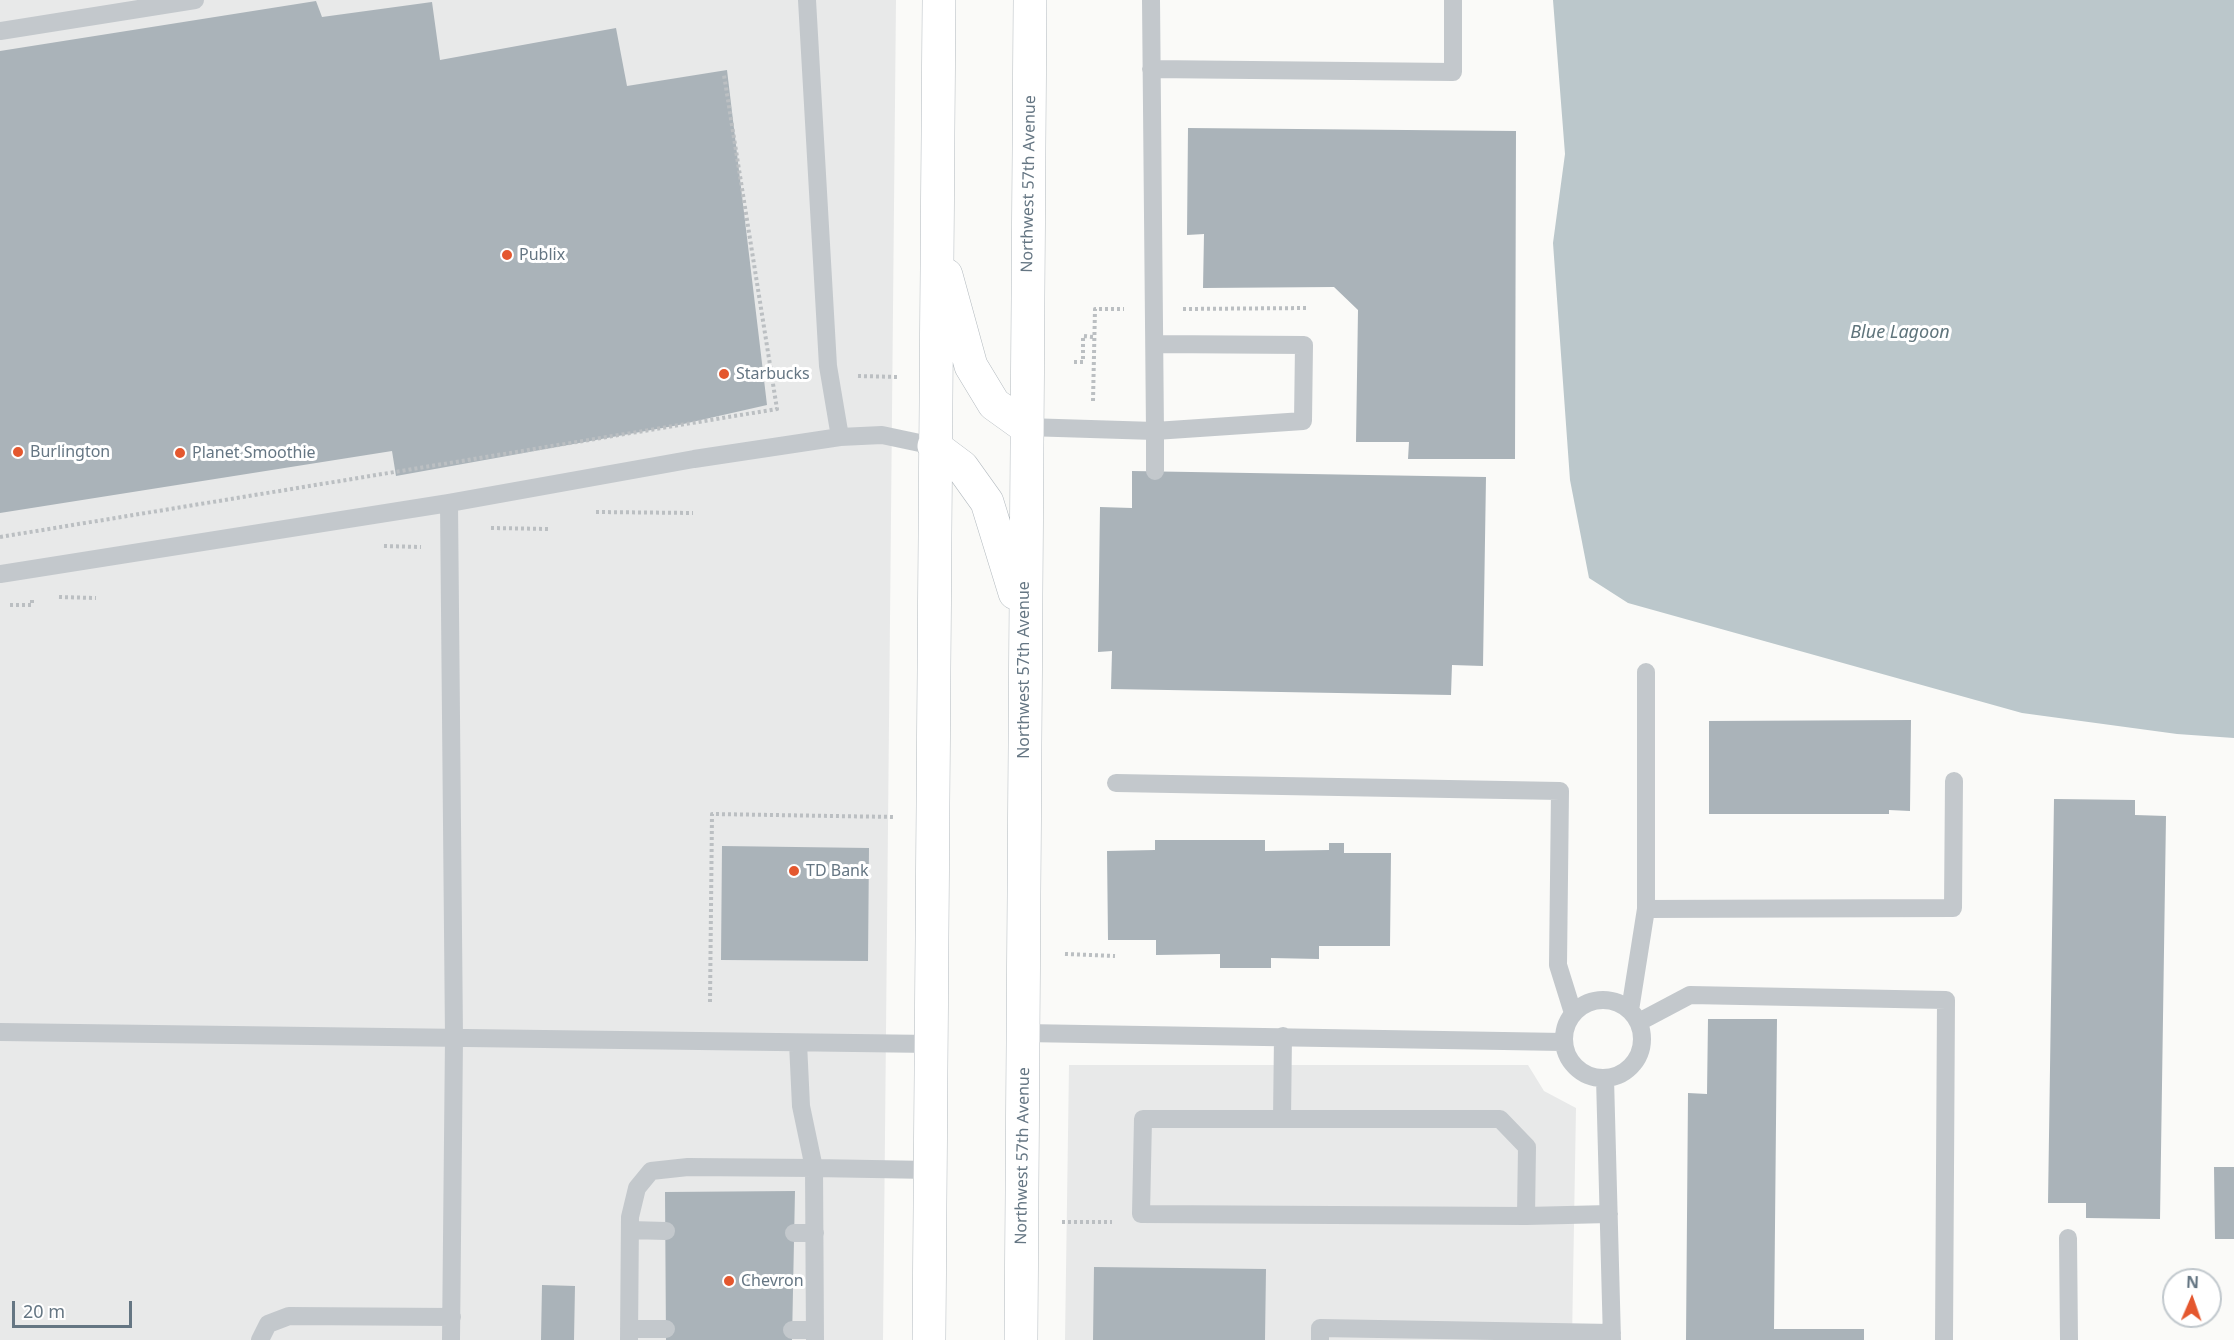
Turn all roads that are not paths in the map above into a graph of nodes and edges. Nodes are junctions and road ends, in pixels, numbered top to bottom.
1 (195, 0) edge
2 (807, 0) edge
3 (939, 0) edge
4 (1030, 0) edge
5 (1151, 0) edge
6 (1453, 0) edge
7 (0, 31) edge
8 (1151, 69) junction
9 (936, 236) junction
10 (1155, 344) junction
11 (1026, 427) junction
12 (1155, 431) junction
13 (840, 437) junction
14 (934, 446) junction
15 (1155, 471) dead end
16 (449, 502) junction
17 (0, 574) edge
18 (1024, 623) junction
19 (1646, 672) dead end
20 (1954, 781) dead end
21 (1116, 783) dead end
22 (1646, 909) junction
23 (1573, 1013) junction
24 (1634, 1016) junction
25 (0, 1032) edge
26 (1024, 1033) junction
27 (1283, 1036) junction
28 (454, 1038) junction
29 (1563, 1042) junction
30 (798, 1043) junction
31 (932, 1044) junction
32 (1605, 1078) junction
33 (1282, 1119) junction
34 (814, 1168) junction
35 (930, 1170) junction
36 (1609, 1214) junction
37 (1526, 1216) junction
38 (630, 1230) junction
39 (666, 1231) dead end
40 (794, 1233) dead end
41 (815, 1233) junction
42 (2068, 1238) dead end
43 (453, 1317) junction
44 (666, 1329) dead end
45 (792, 1330) dead end
46 (629, 1334) edge
47 (815, 1335) edge
48 (1612, 1336) edge
49 (260, 1340) edge
50 (451, 1340) edge
51 (929, 1340) edge
52 (1021, 1340) edge
53 (1320, 1340) edge
54 (1944, 1340) edge
55 (2069, 1340) edge

1 - 7 lane
2 - 13 lane
3 - 9 main road
4 - 11 main road, Northwest 57th Avenue
5 - 8 lane
6 - 8 lane
8 - 10 lane
9 - 11 main road
9 - 14 main road
10 - 12 lane
10 - 12 lane
11 - 12 lane
11 - 18 main road, Northwest 57th Avenue
12 - 15 lane
13 - 14 lane
13 - 16 lane
14 - 18 main road
14 - 31 main road
16 - 17 lane
16 - 28 lane
18 - 26 main road, Northwest 57th Avenue
19 - 22 lane
20 - 22 lane
21 - 23 lane
22 - 24 lane
23 - 24 lane
23 - 29 lane
24 - 32 lane
24 - 54 lane
25 - 28 lane
26 - 27 lane
26 - 52 main road, Northwest 57th Avenue
27 - 29 lane
27 - 33 lane
28 - 30 lane
28 - 43 lane
29 - 32 lane
30 - 31 lane
30 - 34 lane
31 - 35 main road
32 - 36 lane
33 - 37 lane
33 - 37 lane
34 - 35 lane
34 - 38 lane
34 - 41 lane
35 - 51 main road
36 - 37 lane
36 - 48 lane
38 - 39 lane
38 - 46 lane
40 - 41 lane
41 - 47 lane
42 - 55 lane
43 - 49 lane
43 - 50 lane
44 - 46 lane
45 - 47 lane
48 - 53 lane

